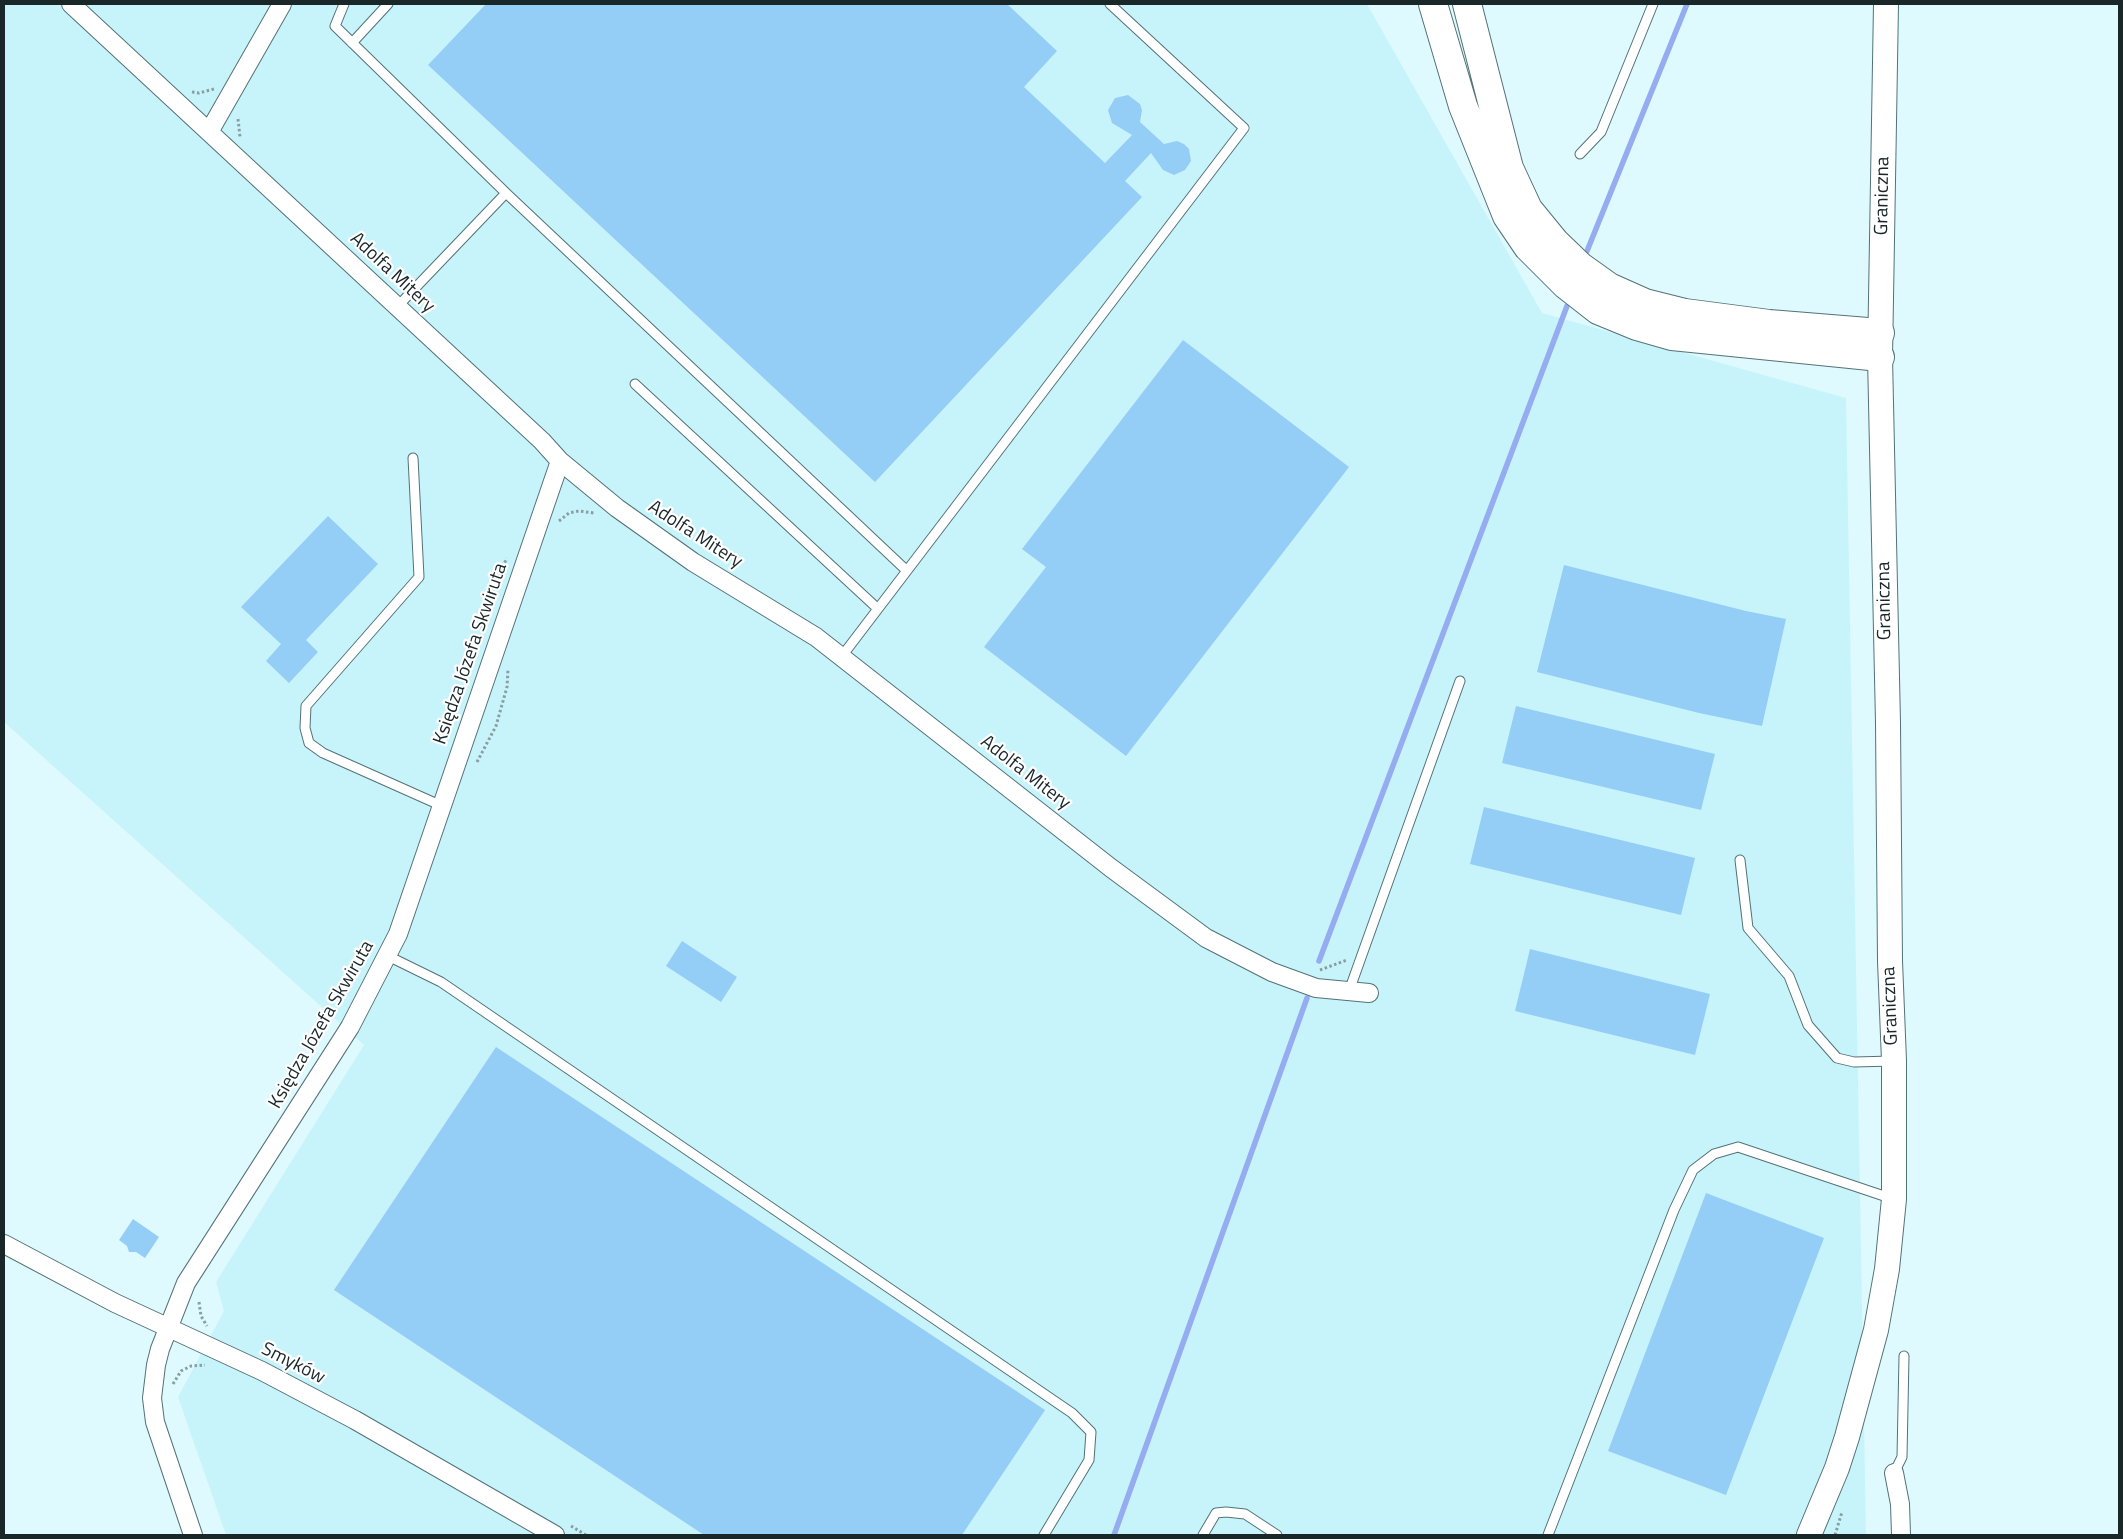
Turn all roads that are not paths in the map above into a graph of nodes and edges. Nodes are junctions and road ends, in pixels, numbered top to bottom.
1 (71, 4) edge
2 (282, 4) edge
3 (344, 4) edge
4 (388, 4) edge
5 (1110, 4) edge
6 (1433, 4) edge
7 (1467, 4) edge
8 (1652, 4) edge
9 (1886, 4) edge
10 (352, 43) junction
11 (209, 132) junction
12 (1580, 154) dead end
13 (506, 193) junction
14 (397, 306) junction
15 (1880, 345) junction
16 (635, 384) dead end
17 (413, 458) dead end
18 (560, 461) junction
19 (906, 570) junction
20 (877, 608) junction
21 (842, 656) junction
22 (1460, 681) dead end
23 (442, 806) junction
24 (1740, 860) dead end
25 (388, 956) junction
26 (1349, 991) junction
27 (1369, 993) dead end
28 (1894, 1062) junction
29 (1894, 1199) junction
30 (4, 1244) edge
31 (168, 1328) junction
32 (1904, 1356) dead end
33 (1894, 1473) joint
34 (193, 1535) edge
35 (555, 1535) edge
36 (1044, 1535) edge
37 (1203, 1535) edge
38 (1277, 1535) edge
39 (1548, 1535) edge
40 (1809, 1535) edge
41 (1901, 1535) edge

1 - 11 street, Adolfa Mitery
2 - 11 street
3 - 10 lane
4 - 10 lane
5 - 19 lane
6 - 15 highway
7 - 15 highway
8 - 12 lane
9 - 15 main road, Graniczna
10 - 13 lane
11 - 14 street, Adolfa Mitery
13 - 14 lane
13 - 19 lane
14 - 18 street, Adolfa Mitery
15 - 28 main road, Graniczna
16 - 20 lane
17 - 23 lane
18 - 21 street, Adolfa Mitery
18 - 23 street, Księdza Józefa Skwiruta
19 - 20 lane
20 - 21 lane
21 - 26 street, Adolfa Mitery
22 - 26 lane
23 - 25 street, Księdza Józefa Skwiruta
24 - 28 lane
25 - 31 street, Księdza Józefa Skwiruta
25 - 36 lane
26 - 27 street, Adolfa Mitery
28 - 29 main road, Graniczna
29 - 39 lane
29 - 40 main road, Graniczna
30 - 31 street, Smyków
31 - 34 street, Księdza Józefa Skwiruta
31 - 35 street, Smyków
32 - 33 lane
33 - 41 street
37 - 38 lane

